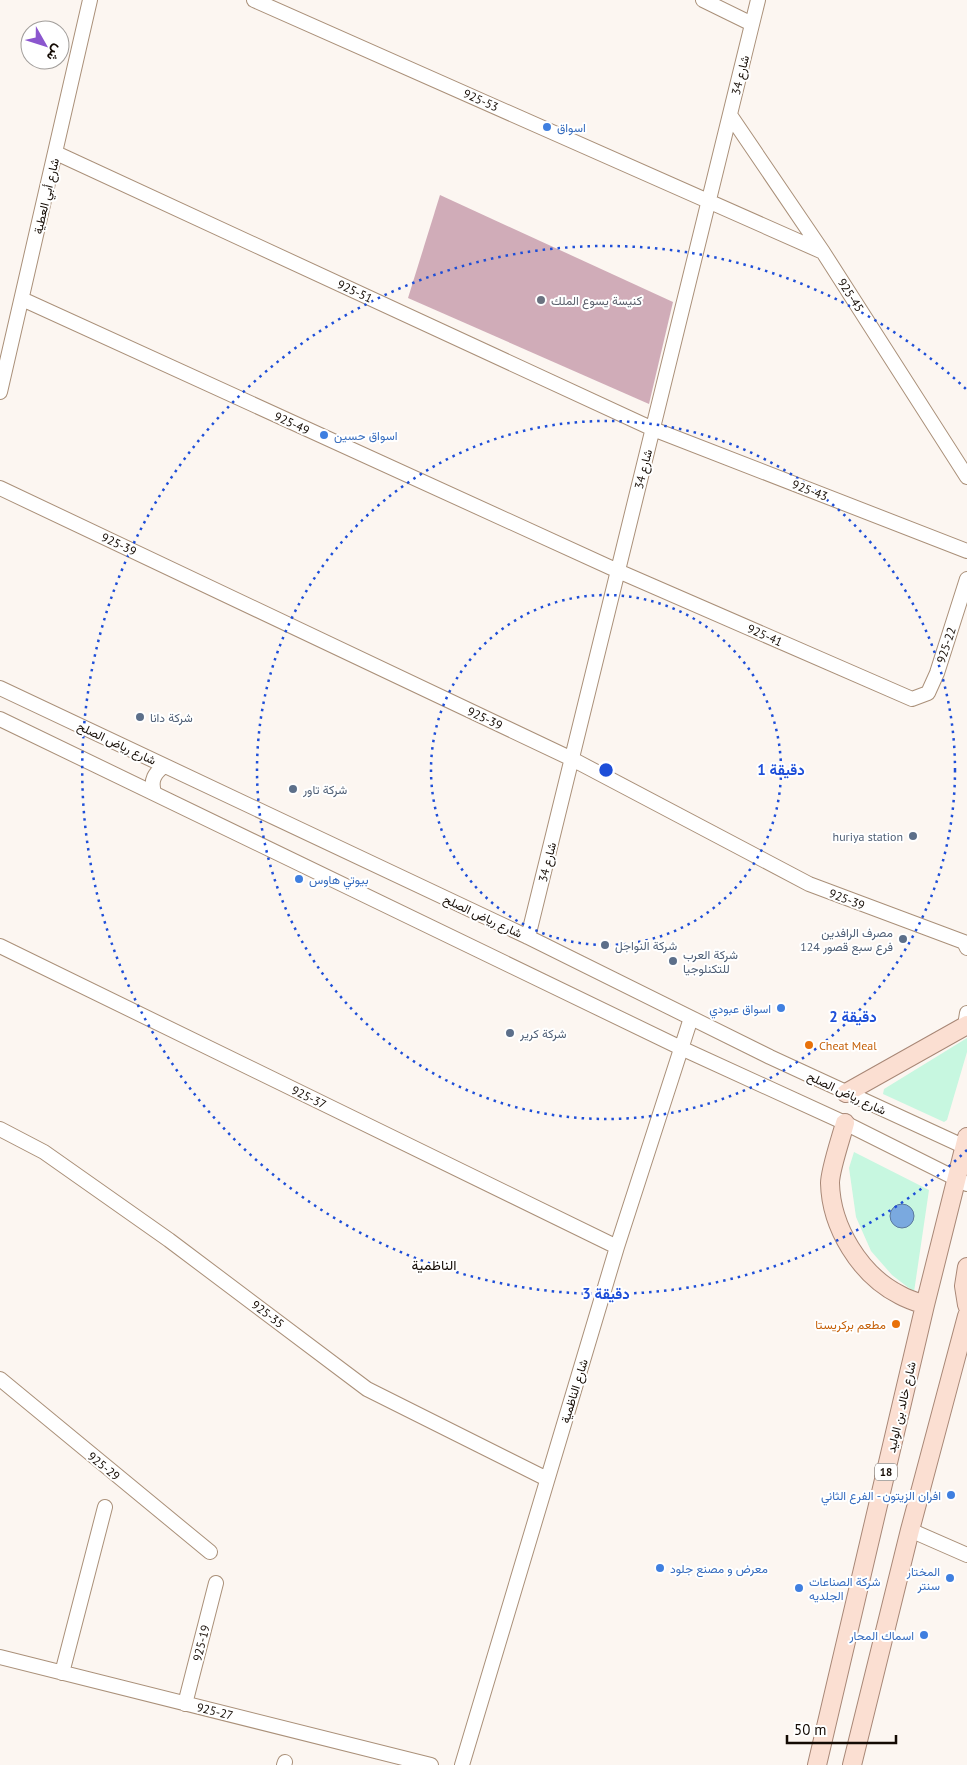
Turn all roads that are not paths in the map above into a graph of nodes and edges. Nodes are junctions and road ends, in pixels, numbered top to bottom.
1 (90, 0) edge
2 (254, 0) edge
3 (703, 0) edge
4 (758, 0) edge
5 (752, 24) junction
6 (730, 115) junction
7 (56, 153) junction
8 (709, 201) junction
9 (823, 252) junction
10 (22, 299) junction
11 (0, 392) edge
12 (653, 429) junction
13 (967, 477) edge
14 (0, 488) edge
15 (967, 551) edge
16 (618, 571) junction
17 (967, 579) edge
18 (0, 688) edge
19 (912, 700) joint
20 (0, 719) edge
21 (572, 759) junction
22 (164, 766) junction
23 (154, 792) junction
24 (528, 937) junction
25 (0, 946) edge
26 (967, 948) edge
27 (691, 1018) junction
28 (966, 1021) edge
29 (681, 1048) junction
30 (846, 1093) junction
31 (844, 1123) junction
32 (0, 1129) edge
33 (966, 1147) edge
34 (962, 1182) edge
35 (617, 1247) junction
36 (967, 1266) edge
37 (925, 1305) junction
38 (967, 1305) edge
39 (967, 1316) edge
40 (0, 1379) edge
41 (547, 1479) junction
42 (105, 1507) dead end
43 (910, 1530) junction
44 (210, 1552) dead end
45 (967, 1555) edge
46 (216, 1583) dead end
47 (0, 1657) edge
48 (62, 1673) junction
49 (185, 1704) junction
50 (431, 1765) edge
51 (462, 1765) edge
52 (817, 1765) edge
53 (852, 1765) edge

1 - 7 street, شارع أبي العطية
2 - 8 street, 925-53
3 - 5 street
4 - 5 street, شارع 34
5 - 6 street, شارع 34
6 - 8 street, شارع 34
6 - 9 street, 925-45
7 - 10 street, شارع أبي العطية
7 - 12 street, 925-51
8 - 9 street, 925-53
8 - 12 street, شارع 34
9 - 13 street, 925-45
10 - 11 street, شارع أبي العطية
10 - 16 street, 925-49
12 - 15 street, 925-43
12 - 16 street, شارع 34
14 - 21 street, 925-39
16 - 19 street, 925-41
16 - 21 street, شارع 34
17 - 19 street, 925-22
18 - 22 street, شارع رياض الصلح
20 - 23 street
21 - 24 street, شارع 34
21 - 26 street, 925-39
22 - 23 street
22 - 24 street, شارع رياض الصلح
23 - 29 street
24 - 27 street, شارع رياض الصلح
25 - 35 street, 925-37
27 - 29 street, شارع الناظمية
27 - 30 street, شارع رياض الصلح
28 - 30 main road
29 - 31 street
29 - 35 street, شارع الناظمية
30 - 33 street, شارع رياض الصلح
31 - 34 street
31 - 37 main road
32 - 41 street, 925-35
33 - 34 main road, شارع خالد بن الوليد / 18
34 - 37 main road, شارع خالد بن الوليد / 18
35 - 41 street, شارع الناظمية
36 - 38 main road
37 - 52 main road, شارع خالد بن الوليد / 18
39 - 43 main road
40 - 44 street, 925-29
41 - 51 street, شارع الناظمية
42 - 48 street
43 - 45 street
43 - 53 main road
46 - 49 street, 925-19
47 - 48 street, 925-27
48 - 49 street, 925-27
49 - 50 street, 925-27

